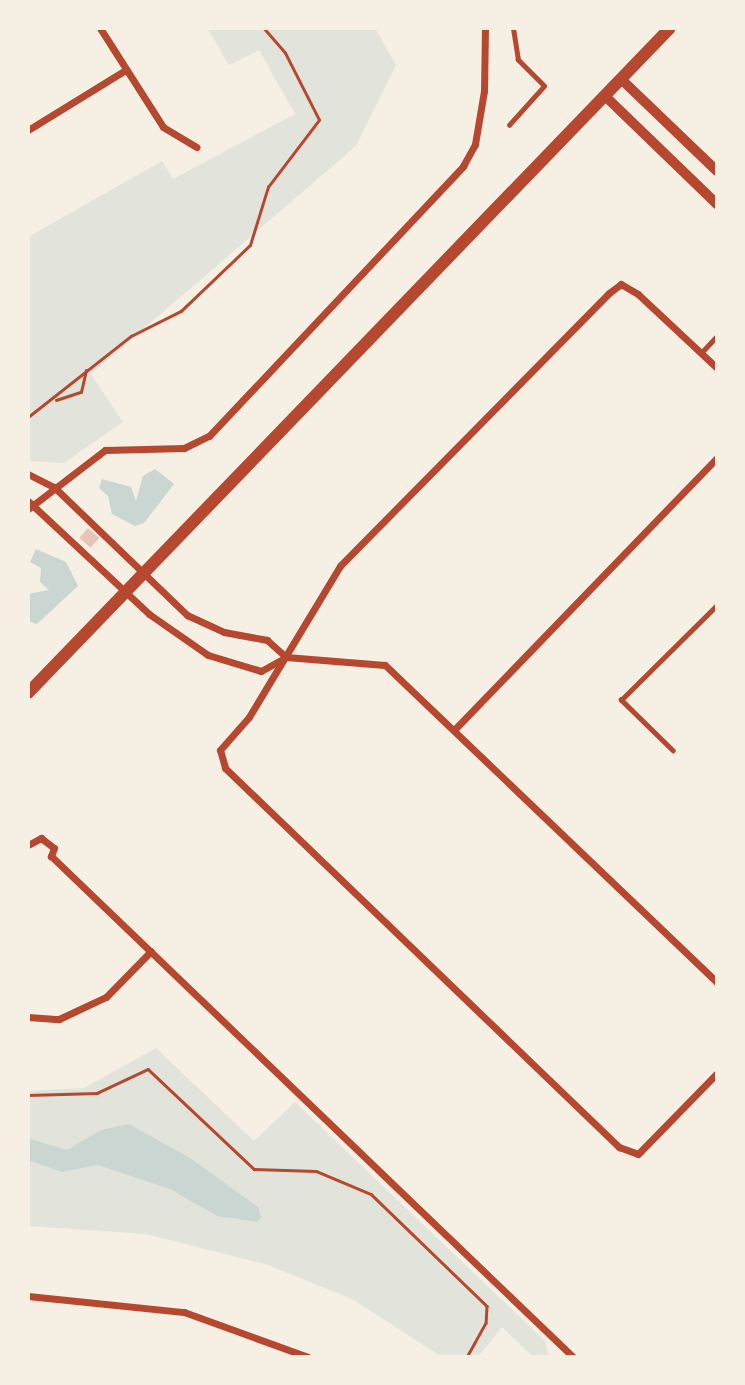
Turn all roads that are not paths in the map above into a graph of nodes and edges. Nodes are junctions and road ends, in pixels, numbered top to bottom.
1 (100, 28) edge
2 (485, 28) edge
3 (513, 28) edge
4 (670, 28) edge
5 (124, 71) junction
6 (621, 79) junction
7 (605, 96) junction
8 (509, 125) dead end
9 (28, 130) edge
10 (196, 147) dead end
11 (717, 171) edge
12 (717, 204) edge
13 (717, 336) edge
14 (701, 353) junction
15 (717, 368) edge
16 (717, 458) edge
17 (28, 474) edge
18 (54, 487) junction
19 (30, 505) edge
20 (143, 574) junction
21 (125, 592) junction
22 (717, 605) edge
23 (286, 657) junction
24 (28, 693) edge
25 (454, 730) junction
26 (673, 751) dead end
27 (28, 845) edge
28 (150, 951) junction
29 (717, 982) edge
30 (28, 1017) edge
31 (717, 1073) edge
32 (28, 1296) edge
33 (307, 1357) edge
34 (573, 1357) edge

1 - 5 street
2 - 18 street
3 - 8 lane
4 - 6 main road
5 - 9 street
5 - 10 street
6 - 7 main road
6 - 11 street
7 - 12 street
7 - 20 main road
13 - 14 lane
14 - 15 street
14 - 23 street
16 - 25 street
17 - 18 street
18 - 19 street
18 - 20 street
19 - 21 street
20 - 21 main road
20 - 23 street
21 - 23 street
21 - 24 main road
22 - 26 lane
23 - 25 street
23 - 31 street
25 - 29 street
27 - 28 street
28 - 30 street
28 - 34 street
32 - 33 street

